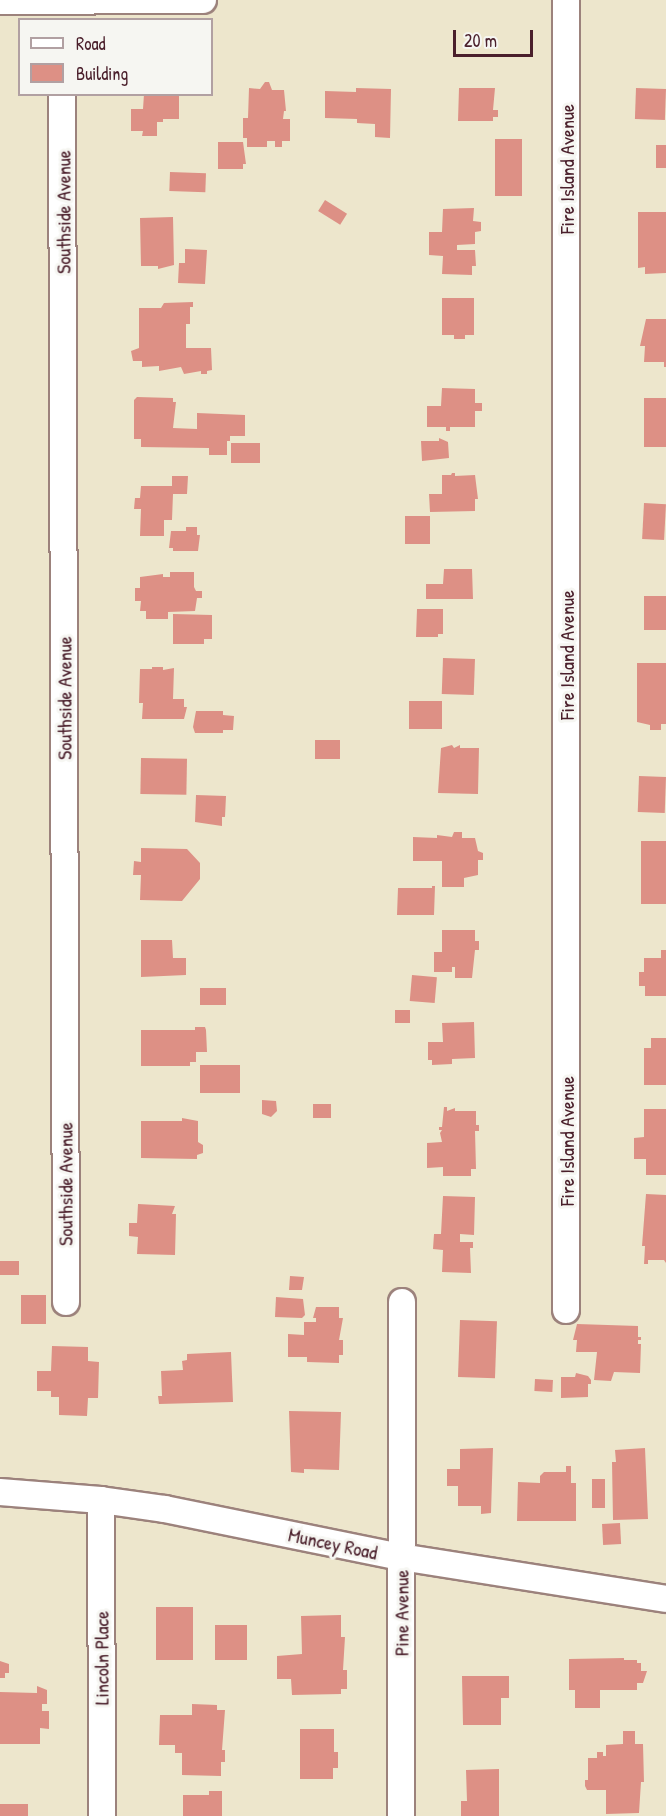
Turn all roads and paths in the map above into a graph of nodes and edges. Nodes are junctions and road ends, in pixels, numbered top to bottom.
1 (202, 0) edge
2 (566, 0) edge
3 (0, 1) edge
4 (62, 10) edge
5 (62, 96) edge
6 (66, 1302) dead end
7 (402, 1302) dead end
8 (566, 1310) dead end
9 (0, 1492) edge
10 (101, 1500) junction
11 (401, 1557) junction
12 (666, 1599) edge
13 (102, 1816) edge
14 (401, 1816) edge

1 - 4 street
2 - 8 street, Fire Island Avenue
3 - 4 street
5 - 6 street, Southside Avenue
7 - 11 street, Pine Avenue
9 - 10 street, Muncey Road
10 - 11 street, Muncey Road
10 - 13 street, Lincoln Place
11 - 12 street, Muncey Road
11 - 14 street, Pine Avenue

